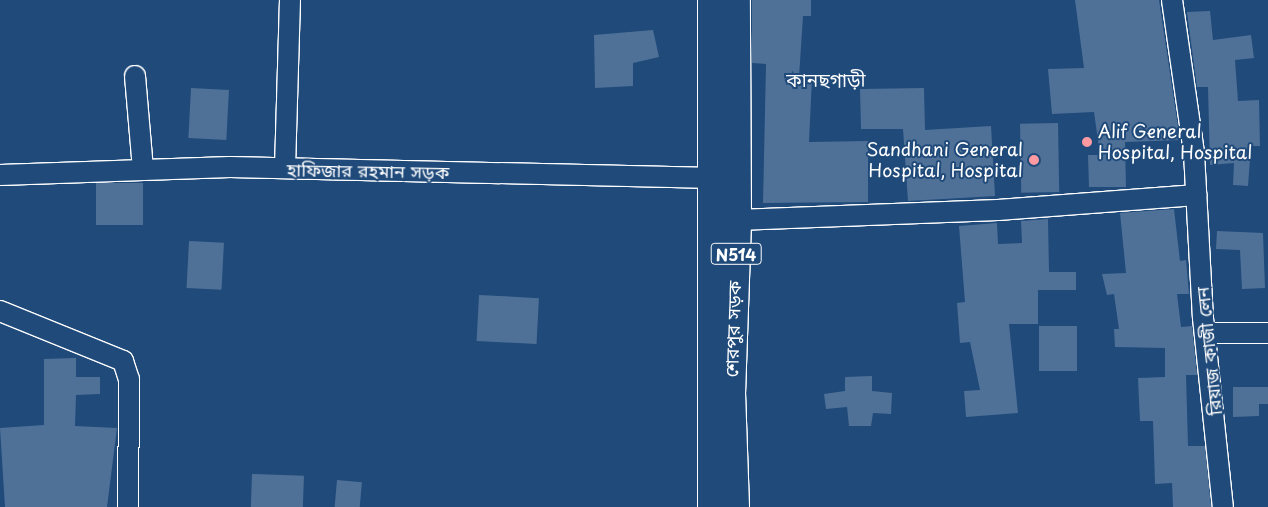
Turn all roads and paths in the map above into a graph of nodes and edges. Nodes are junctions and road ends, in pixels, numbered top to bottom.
1 (290, 0) edge
2 (712, 0) edge
3 (736, 0) edge
4 (1172, 0) edge
5 (135, 76) dead end
6 (285, 168) junction
7 (143, 170) junction
8 (0, 175) edge
9 (737, 178) junction
10 (710, 179) junction
11 (1196, 195) junction
12 (737, 220) junction
13 (0, 312) edge
14 (1205, 333) junction
15 (1268, 333) edge
16 (128, 507) edge
17 (712, 507) edge
18 (735, 507) edge
19 (1223, 507) edge

1 - 6 street
2 - 10 highway, শেরপুর সড়ক / N514
3 - 9 highway, শেরপুর সড়ক / N514
4 - 11 street, রিয়াজ কাজী লেন
5 - 7 street
6 - 7 street, হাফিজার রহমান সড়ক
6 - 10 street, হাফিজার রহমান সড়ক
7 - 8 street, হাফিজার রহমান সড়ক
9 - 10 street, হাফিজার রহমান সড়ক
9 - 12 highway, শেরপুর সড়ক / N514
10 - 17 highway, শেরপুর সড়ক / N514
11 - 12 street
11 - 14 street, রিয়াজ কাজী লেন
12 - 18 highway, শেরপুর সড়ক / N514
13 - 16 street
14 - 15 street
14 - 19 street, রিয়াজ কাজী লেন

